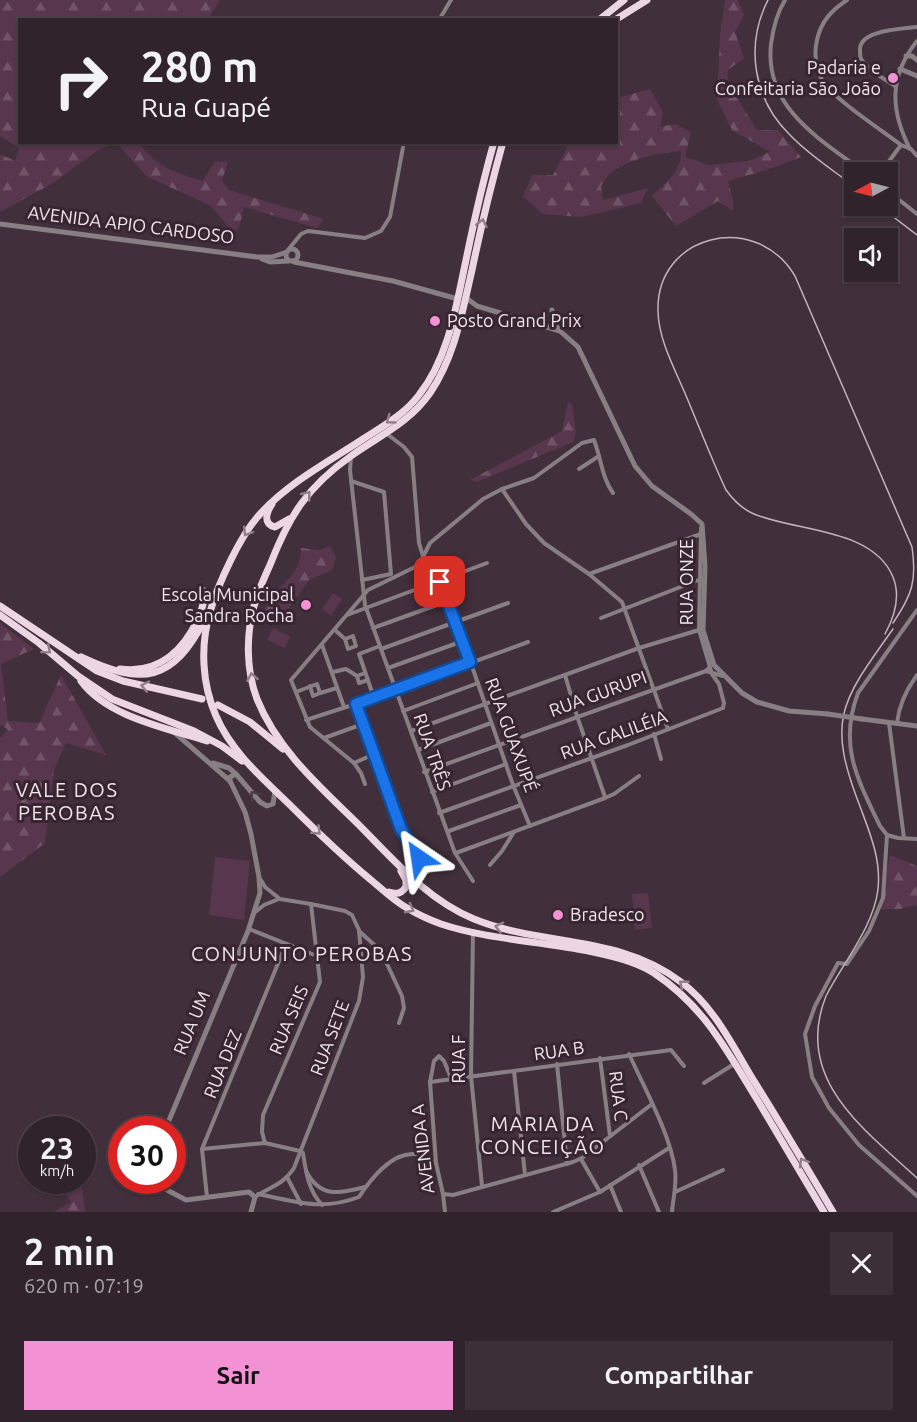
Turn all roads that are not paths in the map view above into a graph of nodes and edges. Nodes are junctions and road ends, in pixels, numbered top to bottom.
1 (451, 0) edge
2 (624, 0) edge
3 (647, 0) edge
4 (785, 0) edge
5 (847, 0) edge
6 (440, 18) edge
7 (602, 18) edge
8 (618, 18) edge
9 (917, 27) edge
10 (917, 41) edge
11 (906, 56) junction
12 (917, 60) edge
13 (900, 69) junction
14 (917, 76) edge
15 (895, 86) junction
16 (404, 144) edge
17 (493, 144) edge
18 (502, 144) edge
19 (902, 146) junction
20 (911, 149) junction
21 (917, 156) edge
22 (851, 162) edge
23 (889, 162) edge
24 (898, 199) edge
25 (917, 214) edge
26 (0, 224) edge
27 (294, 243) junction
28 (287, 251) junction
29 (298, 252) junction
30 (257, 257) junction
31 (292, 261) junction
32 (315, 265) junction
33 (461, 298) junction
34 (477, 306) junction
35 (463, 308) junction
36 (552, 310) dead end
37 (560, 331) junction
38 (384, 435) junction
39 (351, 456) junction
40 (599, 456) junction
41 (579, 469) dead end
42 (351, 481) junction
43 (502, 489) junction
44 (613, 494) dead end
45 (275, 500) junction
46 (294, 513) junction
47 (701, 534) junction
48 (423, 556) junction
49 (487, 563) dead end
50 (589, 574) junction
51 (703, 579) junction
52 (362, 580) junction
53 (440, 582) junction
54 (204, 591) dead end
55 (364, 595) junction
56 (448, 601) junction
57 (508, 603) dead end
58 (0, 606) edge
59 (366, 608) junction
60 (624, 608) junction
61 (211, 609) junction
62 (917, 610) edge
63 (0, 615) edge
64 (346, 615) junction
65 (601, 618) dead end
66 (456, 620) junction
67 (374, 628) junction
68 (335, 630) junction
69 (701, 630) junction
70 (345, 639) junction
71 (463, 641) junction
72 (528, 642) dead end
73 (322, 645) junction
74 (356, 646) junction
75 (381, 647) junction
76 (61, 648) junction
77 (639, 648) junction
78 (359, 654) junction
79 (470, 662) junction
80 (712, 666) junction
81 (100, 667) junction
82 (388, 668) junction
83 (706, 671) junction
84 (333, 672) junction
85 (365, 673) junction
86 (712, 674) junction
87 (566, 675) junction
88 (917, 675) edge
89 (78, 676) junction
90 (357, 676) junction
91 (723, 676) junction
92 (368, 680) junction
93 (478, 683) junction
94 (310, 686) junction
95 (337, 687) junction
96 (654, 689) junction
97 (396, 690) junction
98 (296, 692) junction
99 (320, 693) junction
100 (374, 698) junction
101 (202, 699) dead end
102 (356, 704) junction
103 (485, 704) junction
104 (218, 705) dead end
105 (344, 707) junction
106 (403, 711) junction
107 (577, 716) junction
108 (306, 720) junction
109 (491, 723) junction
110 (888, 723) junction
111 (897, 723) junction
112 (363, 724) junction
113 (917, 726) edge
114 (668, 729) junction
115 (172, 730) junction
116 (411, 731) junction
117 (654, 734) junction
118 (195, 737) junction
119 (323, 738) junction
120 (499, 745) junction
121 (222, 746) junction
122 (192, 747) junction
123 (418, 750) junction
124 (374, 754) junction
125 (591, 757) junction
126 (294, 759) junction
127 (661, 759) dead end
128 (210, 762) junction
129 (354, 763) junction
130 (506, 764) junction
131 (256, 771) junction
132 (424, 772) junction
133 (236, 774) junction
134 (639, 776) dead end
135 (230, 781) junction
136 (365, 784) dead end
137 (513, 785) junction
138 (275, 790) junction
139 (432, 792) junction
140 (605, 798) junction
141 (521, 805) junction
142 (440, 813) junction
143 (530, 826) junction
144 (449, 831) junction
145 (514, 832) junction
146 (887, 835) junction
147 (904, 838) junction
148 (917, 839) edge
149 (455, 854) junction
150 (394, 862) junction
151 (490, 865) dead end
152 (428, 872) dead end
153 (259, 877) junction
154 (473, 881) dead end
155 (382, 889) junction
156 (280, 899) junction
157 (311, 904) junction
158 (254, 913) junction
159 (249, 929) junction
160 (359, 930) junction
161 (473, 931) junction
162 (286, 944) junction
163 (317, 956) junction
164 (399, 1023) dead end
165 (629, 1054) junction
166 (600, 1058) junction
167 (556, 1064) junction
168 (735, 1064) junction
169 (684, 1066) dead end
170 (514, 1071) junction
171 (471, 1076) junction
172 (451, 1078) junction
173 (430, 1082) junction
174 (704, 1083) dead end
175 (652, 1104) junction
176 (170, 1116) edge
177 (610, 1137) junction
178 (265, 1143) junction
179 (669, 1148) junction
180 (202, 1149) junction
181 (300, 1151) junction
182 (581, 1159) junction
183 (436, 1163) junction
184 (567, 1164) junction
185 (639, 1165) junction
186 (306, 1170) junction
187 (723, 1170) dead end
188 (525, 1175) junction
189 (287, 1177) junction
190 (610, 1185) junction
191 (483, 1186) junction
192 (365, 1187) junction
193 (600, 1192) junction
194 (674, 1192) junction
195 (174, 1194) edge
196 (443, 1194) junction
197 (256, 1195) junction
198 (917, 1196) edge
199 (207, 1197) junction
200 (302, 1204) junction
201 (322, 1205) junction
202 (251, 1212) edge
203 (444, 1212) edge
204 (553, 1212) edge
205 (621, 1212) edge
206 (659, 1212) edge
207 (672, 1212) edge
208 (824, 1212) edge
209 (833, 1212) edge

1 - 6 street
2 - 7 highway
3 - 8 highway
4 - 22 street
5 - 19 street
9 - 15 street
10 - 11 street
11 - 12 street
11 - 13 street
13 - 14 street
13 - 15 street
15 - 20 street
16 - 27 street
17 - 33 highway
33 -> 18 highway
19 - 20 street
19 - 23 street
20 - 21 street
24 - 25 street
26 - 30 street, AVENIDA APIO CARDOSO
27 - 28 street
27 - 29 street
28 - 29 street
28 - 30 street, AVENIDA APIO CARDOSO
28 - 31 street
29 - 31 street
29 - 32 street, AVENIDA APIO CARDOSO
30 - 31 street, AVENIDA APIO CARDOSO
31 - 32 street, AVENIDA APIO CARDOSO
32 - 33 street, AVENIDA APIO CARDOSO
33 - 34 street
33 - 35 highway
33 -> 45 highway
34 - 35 street
34 - 37 street
35 - 38 highway
36 - 37 street
37 - 47 street
38 - 39 highway
38 - 48 street
39 - 42 street, RUA TRÊS
46 -> 39 highway
40 - 41 street
40 - 43 street
40 - 44 street
42 - 52 street, RUA TRÊS
42 - 52 street
43 - 48 street
43 - 50 street
45 - 46 highway
45 -> 61 highway
126 -> 46 highway
47 - 50 street
47 - 51 street
48 - 53 street, RUA GUAXUPÉ
48 - 55 street
49 - 53 street
50 - 60 street
51 - 60 street
51 - 69 street
52 - 55 street, RUA TRÊS
53 - 56 street, RUA GUAXUPÉ
53 - 59 street
54 - 81 highway
55 - 59 street, RUA TRÊS
55 - 64 street
56 - 66 street, RUA GUAXUPÉ
56 - 67 street
57 - 66 street
58 - 76 highway
59 - 64 street
59 - 67 street, RUA TRÊS
60 - 65 street
60 - 77 street
61 - 81 highway
61 - 131 highway
62 - 146 street
63 -> 89 highway
64 - 68 street
66 - 71 street, RUA GUAXUPÉ
66 - 75 street
67 - 75 street, RUA TRÊS
68 - 70 street
68 - 73 street
69 - 77 street
69 - 80 street
70 - 74 street
70 - 74 street
71 - 79 street, RUA GUAXUPÉ
71 - 82 street
72 - 79 street
73 - 84 street
73 - 98 street
74 - 78 street
75 - 78 street
75 - 82 street, RUA TRÊS
76 - 81 highway
101 -> 76 highway
77 - 87 street
77 - 96 street
78 - 85 street
79 - 93 street, RUA GUAXUPÉ
79 - 97 street
80 - 83 street, RUA GURUPI
80 - 86 street
80 - 91 street
82 - 97 street, RUA TRÊS
83 - 86 street
83 - 96 street, RUA GURUPI
84 - 90 street
84 - 95 street
85 - 90 street
85 - 92 street
86 - 91 street
86 - 114 street, RUA GALILÉIA
87 - 103 street
87 - 107 street
88 - 111 street
89 - 115 highway
89 - 121 highway
90 - 92 street
91 - 110 street, bridge
92 - 100 street
93 - 103 street, RUA GUAXUPÉ
93 - 106 street
94 - 98 street
94 - 99 street
94 - 99 street
95 - 99 street
95 - 105 street
96 - 107 street, RUA GURUPI
96 - 114 street
97 - 100 street
97 - 106 street, RUA TRÊS
98 - 108 street
100 - 102 street
102 - 105 street
102 - 112 street
103 - 109 street, RUA GUAXUPÉ
103 - 116 street
104 - 126 highway
105 - 108 street
106 - 116 street, RUA TRÊS
107 - 120 street, RUA GURUPI
107 - 125 street
108 - 119 street
109 - 120 street, RUA GUAXUPÉ
109 - 123 street
110 - 111 street
110 - 147 street
111 - 113 street
112 - 119 street
112 - 124 street
114 - 117 street, RUA GALILÉIA
115 - 118 highway
115 - 122 street, RUA UM
116 - 123 street, RUA TRÊS
117 - 125 street, RUA GALILÉIA
117 - 127 street
118 - 121 highway
118 - 122 street
119 - 129 street
120 - 130 street, RUA GUAXUPÉ
120 - 132 street, RUA GURUPI
121 - 131 highway
122 - 128 street, RUA UM
123 - 132 street, RUA TRÊS
124 - 129 street
124 - 152 street
125 - 137 street, RUA GALILÉIA
125 - 140 street
126 - 150 highway
128 - 133 street
128 - 135 street, RUA UM
129 - 136 street
130 - 137 street, RUA GUAXUPÉ
130 - 139 street
131 - 138 highway
132 - 139 street, RUA TRÊS
133 - 135 street
138 -> 133 street
134 - 140 street
135 - 153 street, RUA UM
137 - 141 street, RUA GUAXUPÉ
137 - 142 street, RUA GALILÉIA
138 -> 155 highway
139 - 142 street, RUA TRÊS
140 - 143 street
141 - 143 street, RUA GUAXUPÉ
141 - 144 street
142 - 144 street, RUA TRÊS
143 - 145 street
144 - 149 street, RUA TRÊS
145 - 149 street
145 - 151 street
146 - 147 street
146 - 198 street
147 - 148 street
149 - 154 street, RUA TRÊS
150 - 155 highway
209 -> 150 highway
153 - 156 street
153 - 158 street, RUA UM
155 -> 161 highway
156 - 157 street
156 - 158 street
157 - 160 street
157 - 163 street, RUA SEIS
158 - 159 street, RUA UM
159 - 162 street
159 - 176 street, RUA UM
160 - 164 street
160 - 181 street, RUA SETE
161 - 168 highway
161 - 171 street, RUA F
162 - 163 street
162 - 180 street, RUA DEZ
163 - 178 street, RUA SEIS
165 - 166 street, RUA B
165 - 169 street, RUA B
165 - 175 street
166 - 167 street, RUA B
166 - 177 street, RUA C
167 - 170 street, RUA B
167 - 184 street
168 - 174 street
168 - 208 highway
170 - 171 street, RUA B
170 - 188 street
171 - 172 street, RUA B
171 - 191 street, RUA F
172 - 173 street, RUA B
172 - 173 street
173 - 183 street, AVENIDA A
175 - 177 street
175 - 179 street
177 - 182 street
178 - 180 street
178 - 181 street
179 - 185 street
179 - 194 street
180 - 199 street, RUA DEZ
181 - 186 street
181 - 189 street, RUA SETE
182 - 184 street
182 - 193 street
183 - 192 street
183 - 196 street, AVENIDA A
184 - 188 street
185 - 190 street
185 - 206 street
186 - 192 street
186 - 201 street
187 - 194 street
188 - 191 street
189 - 197 street
189 - 200 street
190 - 193 street
190 - 205 street
191 - 196 street
192 - 201 street
193 - 204 street
194 - 207 street
195 - 199 street
196 - 203 street, AVENIDA A
197 - 199 street
197 - 200 street
197 - 202 street
200 - 201 street

